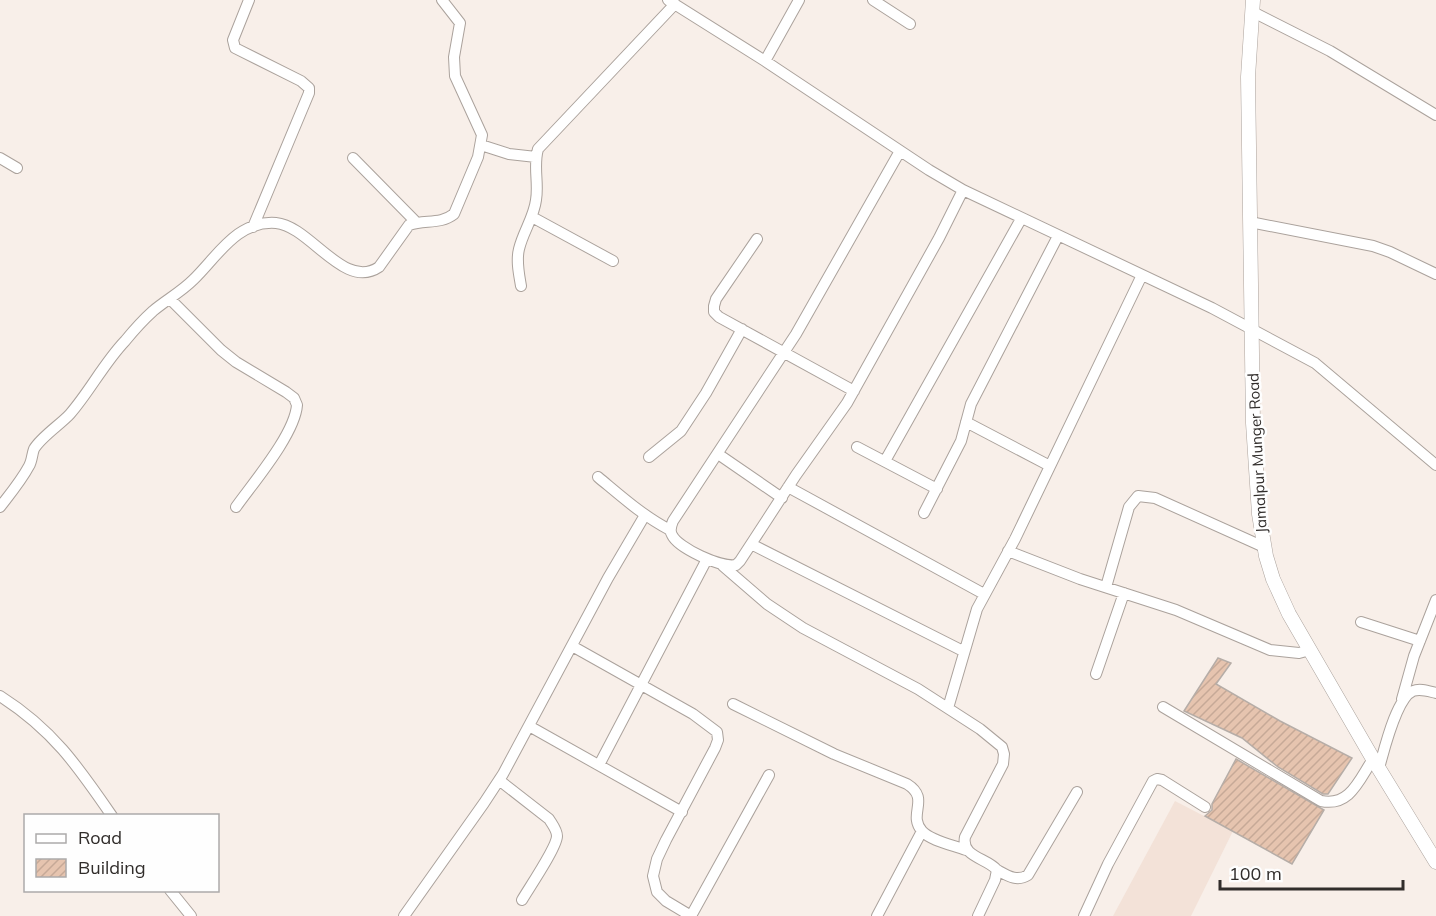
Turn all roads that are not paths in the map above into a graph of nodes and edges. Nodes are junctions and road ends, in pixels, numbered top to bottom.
1 (249, 0) edge
2 (442, 0) edge
3 (799, 0) edge
4 (873, 0) edge
5 (672, 2) edge
6 (1252, 5) edge
7 (910, 24) dead end
8 (765, 61) junction
9 (1436, 115) edge
10 (482, 145) junction
11 (900, 151) junction
12 (536, 157) junction
13 (0, 158) edge
14 (353, 158) dead end
15 (17, 168) dead end
16 (963, 190) junction
17 (532, 217) junction
18 (1021, 219) junction
19 (416, 222) junction
20 (1250, 222) junction
21 (253, 227) junction
22 (1058, 236) junction
23 (757, 239) dead end
24 (613, 261) dead end
25 (1436, 274) edge
26 (1142, 275) junction
27 (521, 286) dead end
28 (170, 299) junction
29 (742, 329) junction
30 (1251, 329) junction
31 (785, 352) junction
32 (854, 391) junction
33 (966, 422) junction
34 (857, 447) dead end
35 (717, 454) junction
36 (649, 457) dead end
37 (885, 461) junction
38 (1436, 465) edge
39 (1050, 466) junction
40 (598, 477) dead end
41 (788, 487) junction
42 (937, 489) junction
43 (782, 498) junction
44 (0, 507) edge
45 (236, 507) dead end
46 (924, 513) dead end
47 (645, 515) junction
48 (670, 530) junction
49 (751, 544) junction
50 (1264, 547) junction
51 (1008, 551) junction
52 (707, 559) junction
53 (723, 565) junction
54 (1106, 587) junction
55 (1124, 593) junction
56 (984, 594) junction
57 (1436, 600) edge
58 (1361, 622) dead end
59 (1419, 641) junction
60 (572, 646) junction
61 (1310, 650) junction
62 (963, 651) junction
63 (1096, 674) dead end
64 (641, 684) junction
65 (1436, 693) edge
66 (0, 696) edge
67 (1401, 703) junction
68 (733, 704) dead end
69 (1162, 707) dead end
70 (948, 708) junction
71 (529, 726) junction
72 (1376, 764) junction
73 (598, 765) junction
74 (769, 775) dead end
75 (499, 780) junction
76 (1077, 792) dead end
77 (1205, 807) dead end
78 (682, 812) junction
79 (111, 814) edge
80 (922, 831) junction
81 (966, 850) junction
82 (1436, 862) edge
83 (997, 870) junction
84 (171, 892) edge
85 (522, 900) dead end
86 (192, 916) edge
87 (404, 916) edge
88 (691, 916) edge
89 (877, 916) edge
90 (978, 916) edge
91 (1084, 916) edge

1 - 21 street
2 - 10 street
3 - 8 street
4 - 7 street
5 - 8 street
5 - 12 street
6 - 9 street
6 - 20 street, Jamalpur Munger Road
8 - 11 street
10 - 12 street
10 - 19 street
11 - 16 street
11 - 31 street
12 - 17 street
13 - 15 street
14 - 19 street
16 - 18 street
16 - 32 street
17 - 24 street
17 - 27 street
18 - 22 street
18 - 37 street
19 - 21 street
20 - 25 street
20 - 30 street, Jamalpur Munger Road
21 - 28 street
22 - 26 street
22 - 33 street
23 - 29 street
26 - 30 street
26 - 39 street
28 - 44 street
28 - 45 street
29 - 31 street
29 - 36 street
30 - 38 street
30 - 50 street, Jamalpur Munger Road
31 - 32 street
31 - 35 street
32 - 41 street
33 - 39 street
33 - 42 street
34 - 37 street
35 - 43 street
35 - 48 street
37 - 42 street
39 - 51 street
40 - 47 street
41 - 43 street
41 - 56 street
42 - 46 street
43 - 49 street
47 - 48 street
47 - 60 street
48 - 52 street
49 - 53 street
49 - 62 street
50 - 54 street
50 - 61 street, Jamalpur Munger Road
51 - 54 street
51 - 56 street
52 - 53 street
52 - 64 street
53 - 70 street
54 - 55 street
55 - 61 street
55 - 63 street
56 - 62 street
57 - 59 street
58 - 59 street
59 - 67 street
60 - 64 street
60 - 71 street
61 - 72 street, Jamalpur Munger Road
62 - 70 street
64 - 73 street
64 - 78 street
65 - 67 street
66 - 79 street
67 - 72 street
68 - 80 street
69 - 72 street
70 - 81 street
71 - 73 street
71 - 75 street
72 - 82 street, Jamalpur Munger Road
73 - 78 street
74 - 88 street
75 - 85 street
75 - 87 street
76 - 83 street
77 - 91 street
78 - 88 street
80 - 81 street
80 - 89 street
81 - 83 street
83 - 90 street
84 - 86 street

